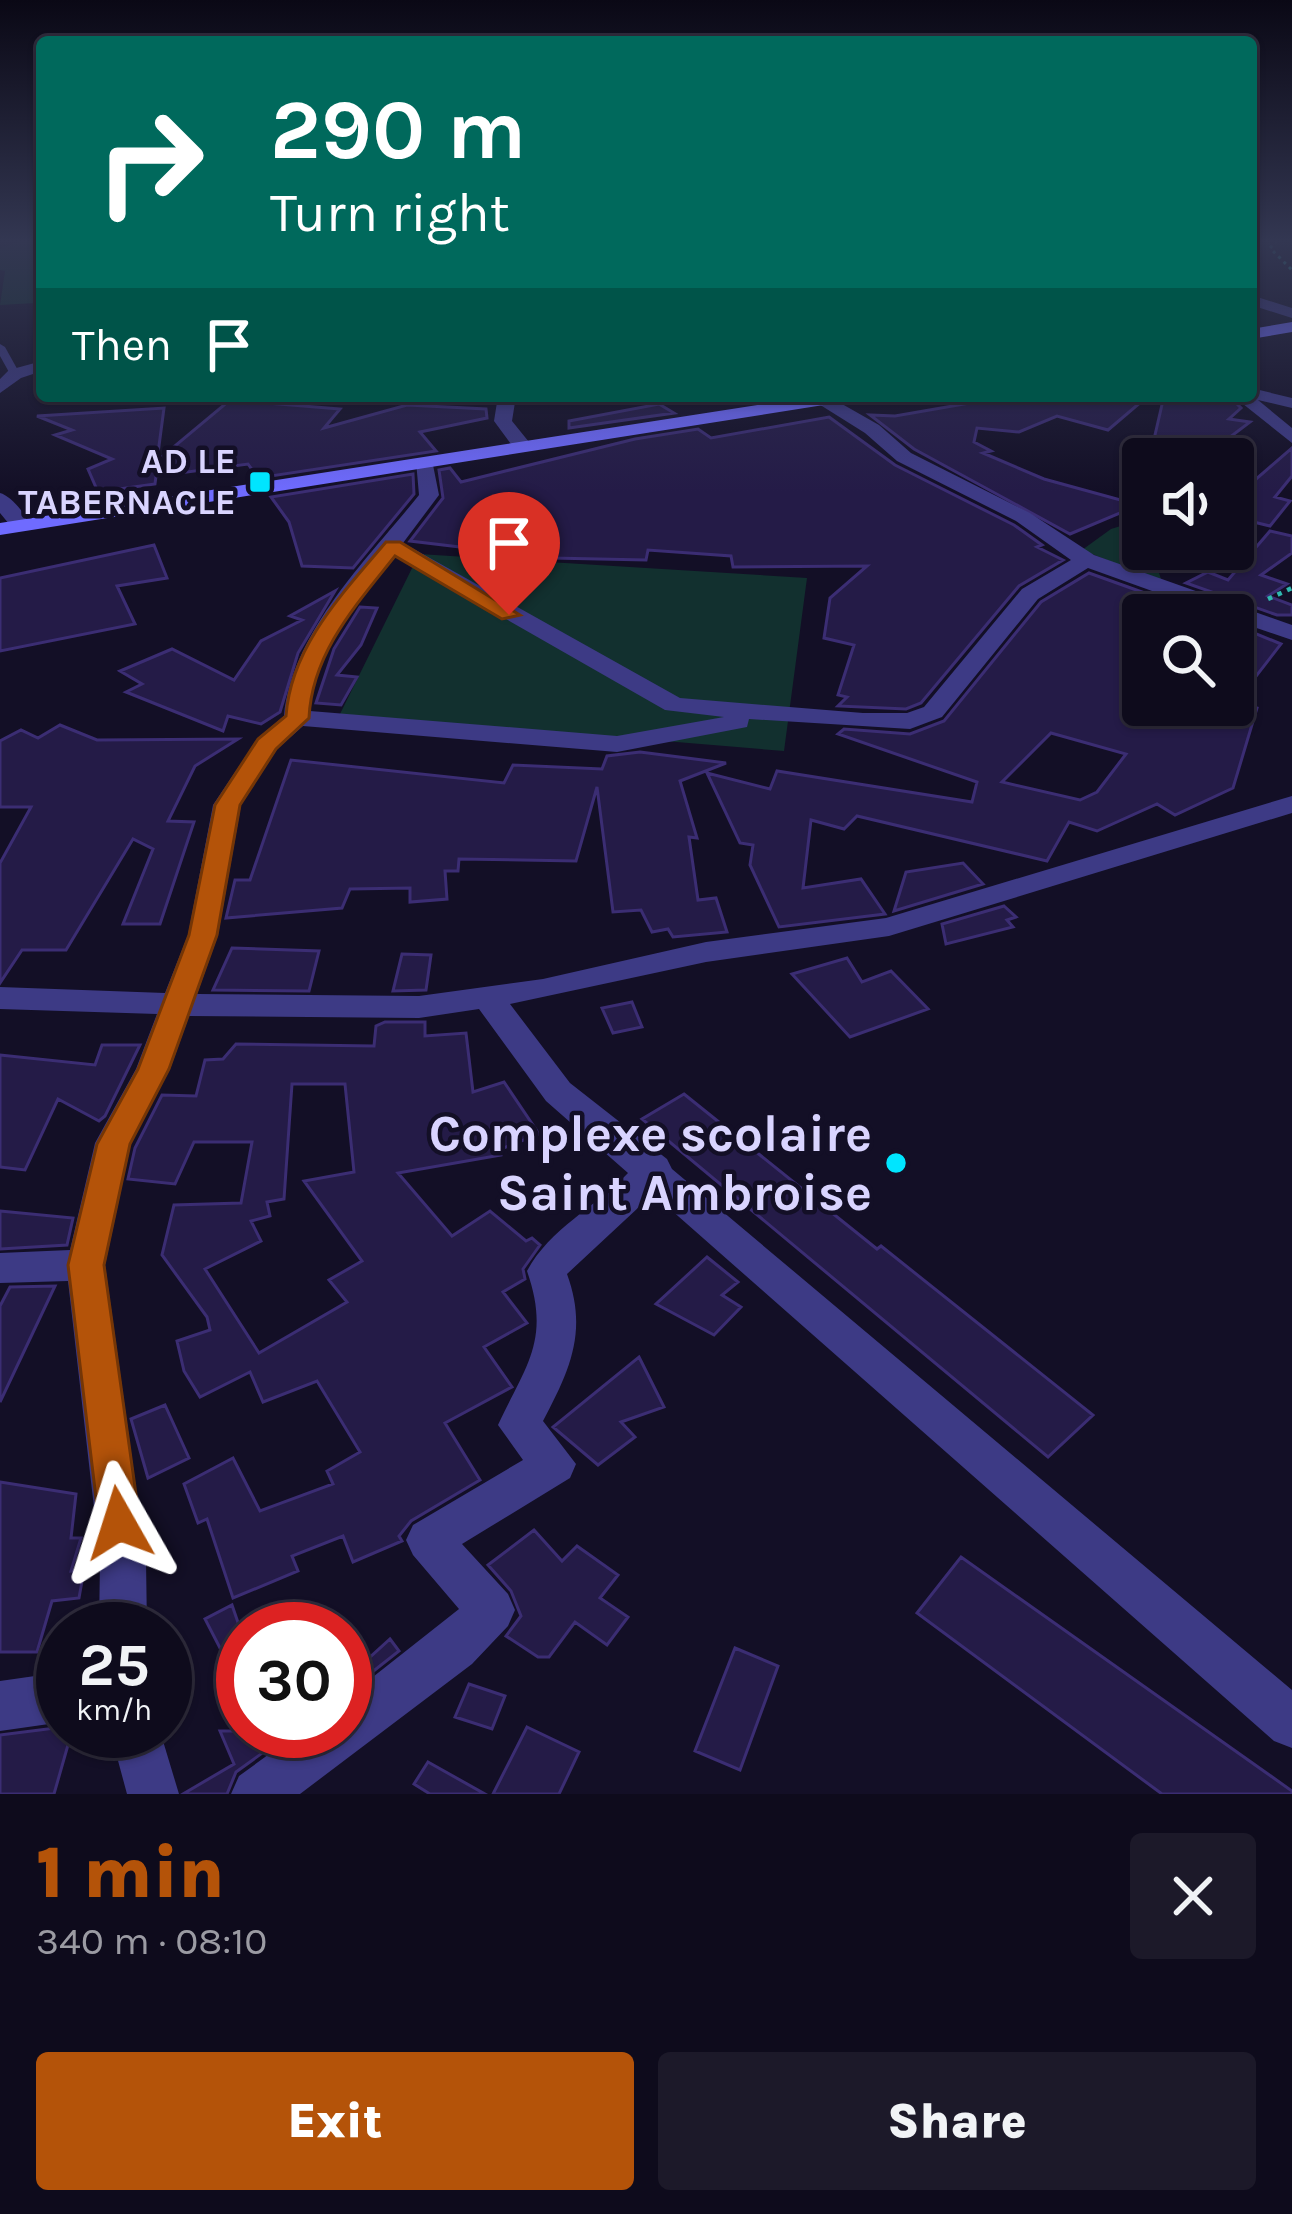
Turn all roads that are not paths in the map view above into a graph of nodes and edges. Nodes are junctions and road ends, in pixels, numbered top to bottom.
1 (1292, 327) edge
2 (1257, 333) edge
3 (0, 347) edge
4 (36, 367) edge
5 (5, 380) edge
6 (1257, 382) edge
7 (1292, 386) edge
8 (1257, 394) edge
9 (506, 402) edge
10 (794, 402) edge
11 (825, 402) edge
12 (1249, 402) edge
13 (1292, 403) edge
14 (1292, 437) edge
15 (523, 447) junction
16 (423, 465) junction
17 (0, 499) edge
18 (10, 528) edge
19 (393, 546) junction
20 (1086, 560) junction
21 (1292, 633) edge
22 (771, 715) junction
23 (297, 718) junction
24 (1292, 804) edge
25 (486, 996) junction
26 (0, 998) edge
27 (182, 1001) junction
28 (654, 1169) junction
29 (86, 1265) junction
30 (0, 1268) edge
31 (123, 1602) edge
32 (36, 1701) edge
33 (0, 1706) edge
34 (372, 1710) edge
35 (1292, 1723) edge
36 (143, 1758) edge
37 (307, 1758) edge
38 (153, 1794) edge
39 (257, 1794) edge

1 - 2 street
3 - 5 lane
4 - 5 street
6 - 7 street
8 - 13 street
9 - 15 street
10 - 15 street
11 - 20 street
12 - 14 street
15 - 16 street
16 - 18 street
16 - 19 street
17 - 18 street
19 - 22 street
19 - 23 street
20 - 21 street
20 - 22 street
22 - 23 street
23 - 27 street
24 - 25 street
25 - 27 street
25 - 28 street
26 - 27 street
27 - 29 street
28 - 34 street
28 - 35 street
29 - 30 street
29 - 31 street
32 - 33 street
36 - 38 street
37 - 39 street

